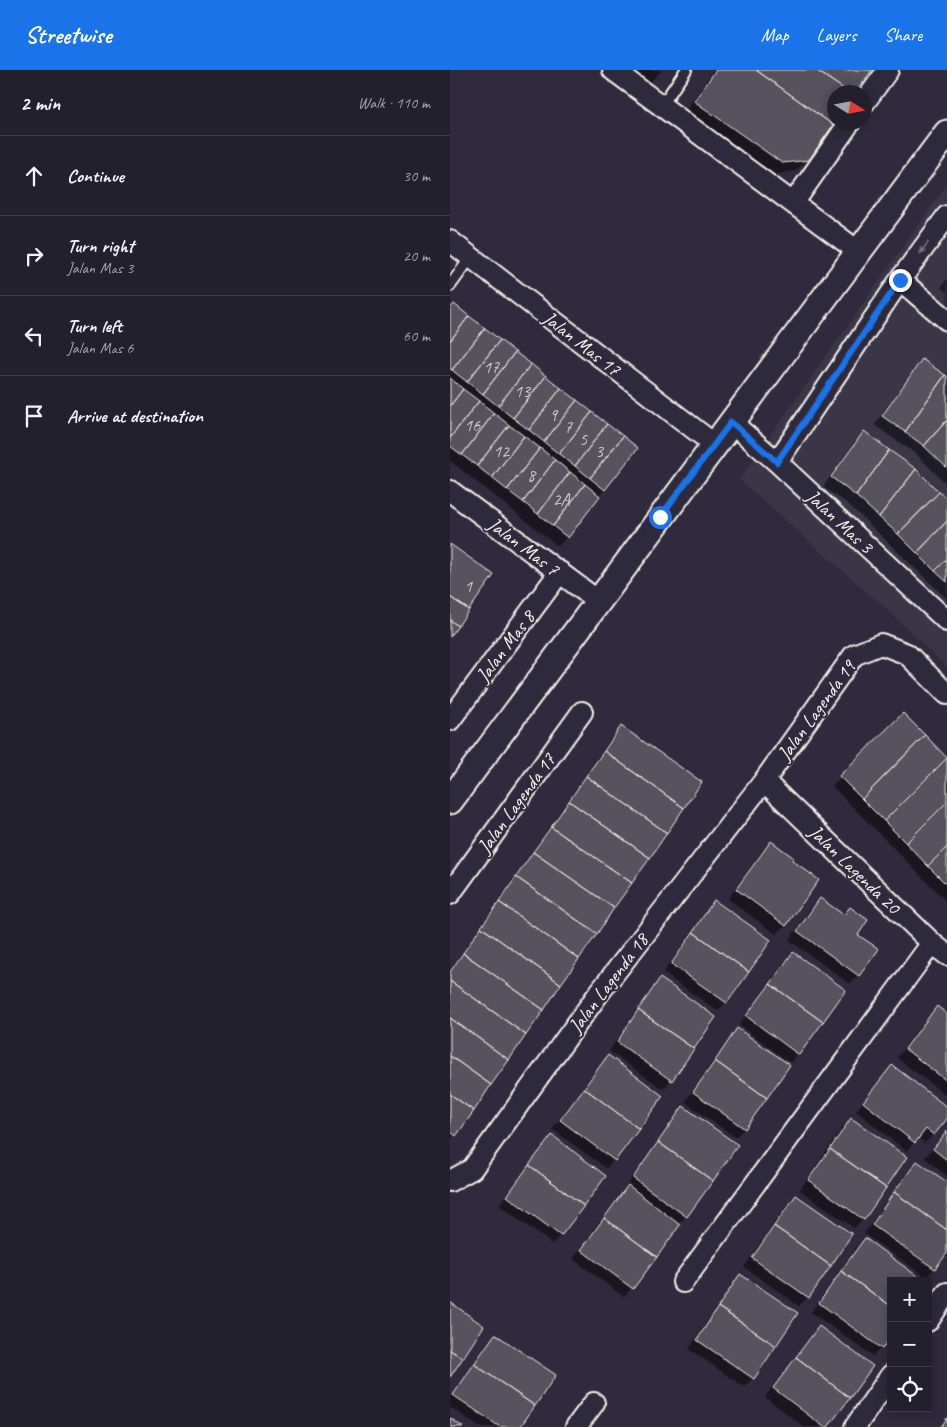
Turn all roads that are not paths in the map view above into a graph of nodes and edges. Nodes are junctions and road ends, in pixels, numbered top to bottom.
1 (613, 70) edge
2 (686, 70) edge
3 (888, 70) edge
4 (872, 92) edge
5 (662, 105) junction
6 (844, 130) edge
7 (947, 133) edge
8 (794, 202) junction
9 (947, 216) edge
10 (450, 241) edge
11 (859, 252) junction
12 (471, 257) junction
13 (900, 280) junction
14 (450, 286) edge
15 (947, 320) edge
16 (731, 422) junction
17 (715, 445) junction
18 (777, 462) junction
19 (450, 491) edge
20 (560, 572) junction
21 (598, 601) junction
22 (947, 621) edge
23 (947, 694) edge
24 (582, 712) dead end
25 (450, 720) edge
26 (764, 781) junction
27 (450, 801) edge
28 (450, 894) edge
29 (939, 949) edge
30 (450, 1181) edge
31 (683, 1282) dead end
32 (947, 1293) edge
33 (932, 1315) edge
34 (887, 1381) edge
35 (594, 1403) dead end
36 (576, 1427) edge
37 (855, 1427) edge

1 - 5 street
2 - 5 lane
3 - 4 street
5 - 8 street
6 - 8 street
7 - 11 street
8 - 11 street
9 -> 13 street
10 - 12 street, Jalan Mas 17
11 - 16 street
12 - 14 lane
12 - 17 street, Jalan Mas 17
13 - 15 street
13 - 18 street
16 - 17 street
16 - 18 street, Jalan Mas 3
17 - 21 street
18 - 22 street, Jalan Mas 3
19 - 20 street, Jalan Mas 7
20 - 21 street, Jalan Mas 7
20 - 25 street, Jalan Mas 8
21 - 27 street
23 - 26 street, Jalan Lagenda 19
24 - 28 street, Jalan Lagenda 17
26 - 29 street, Jalan Lagenda 20
26 - 30 street, Jalan Lagenda 18
29 - 31 street
32 - 33 street
34 - 37 street
35 - 36 street

